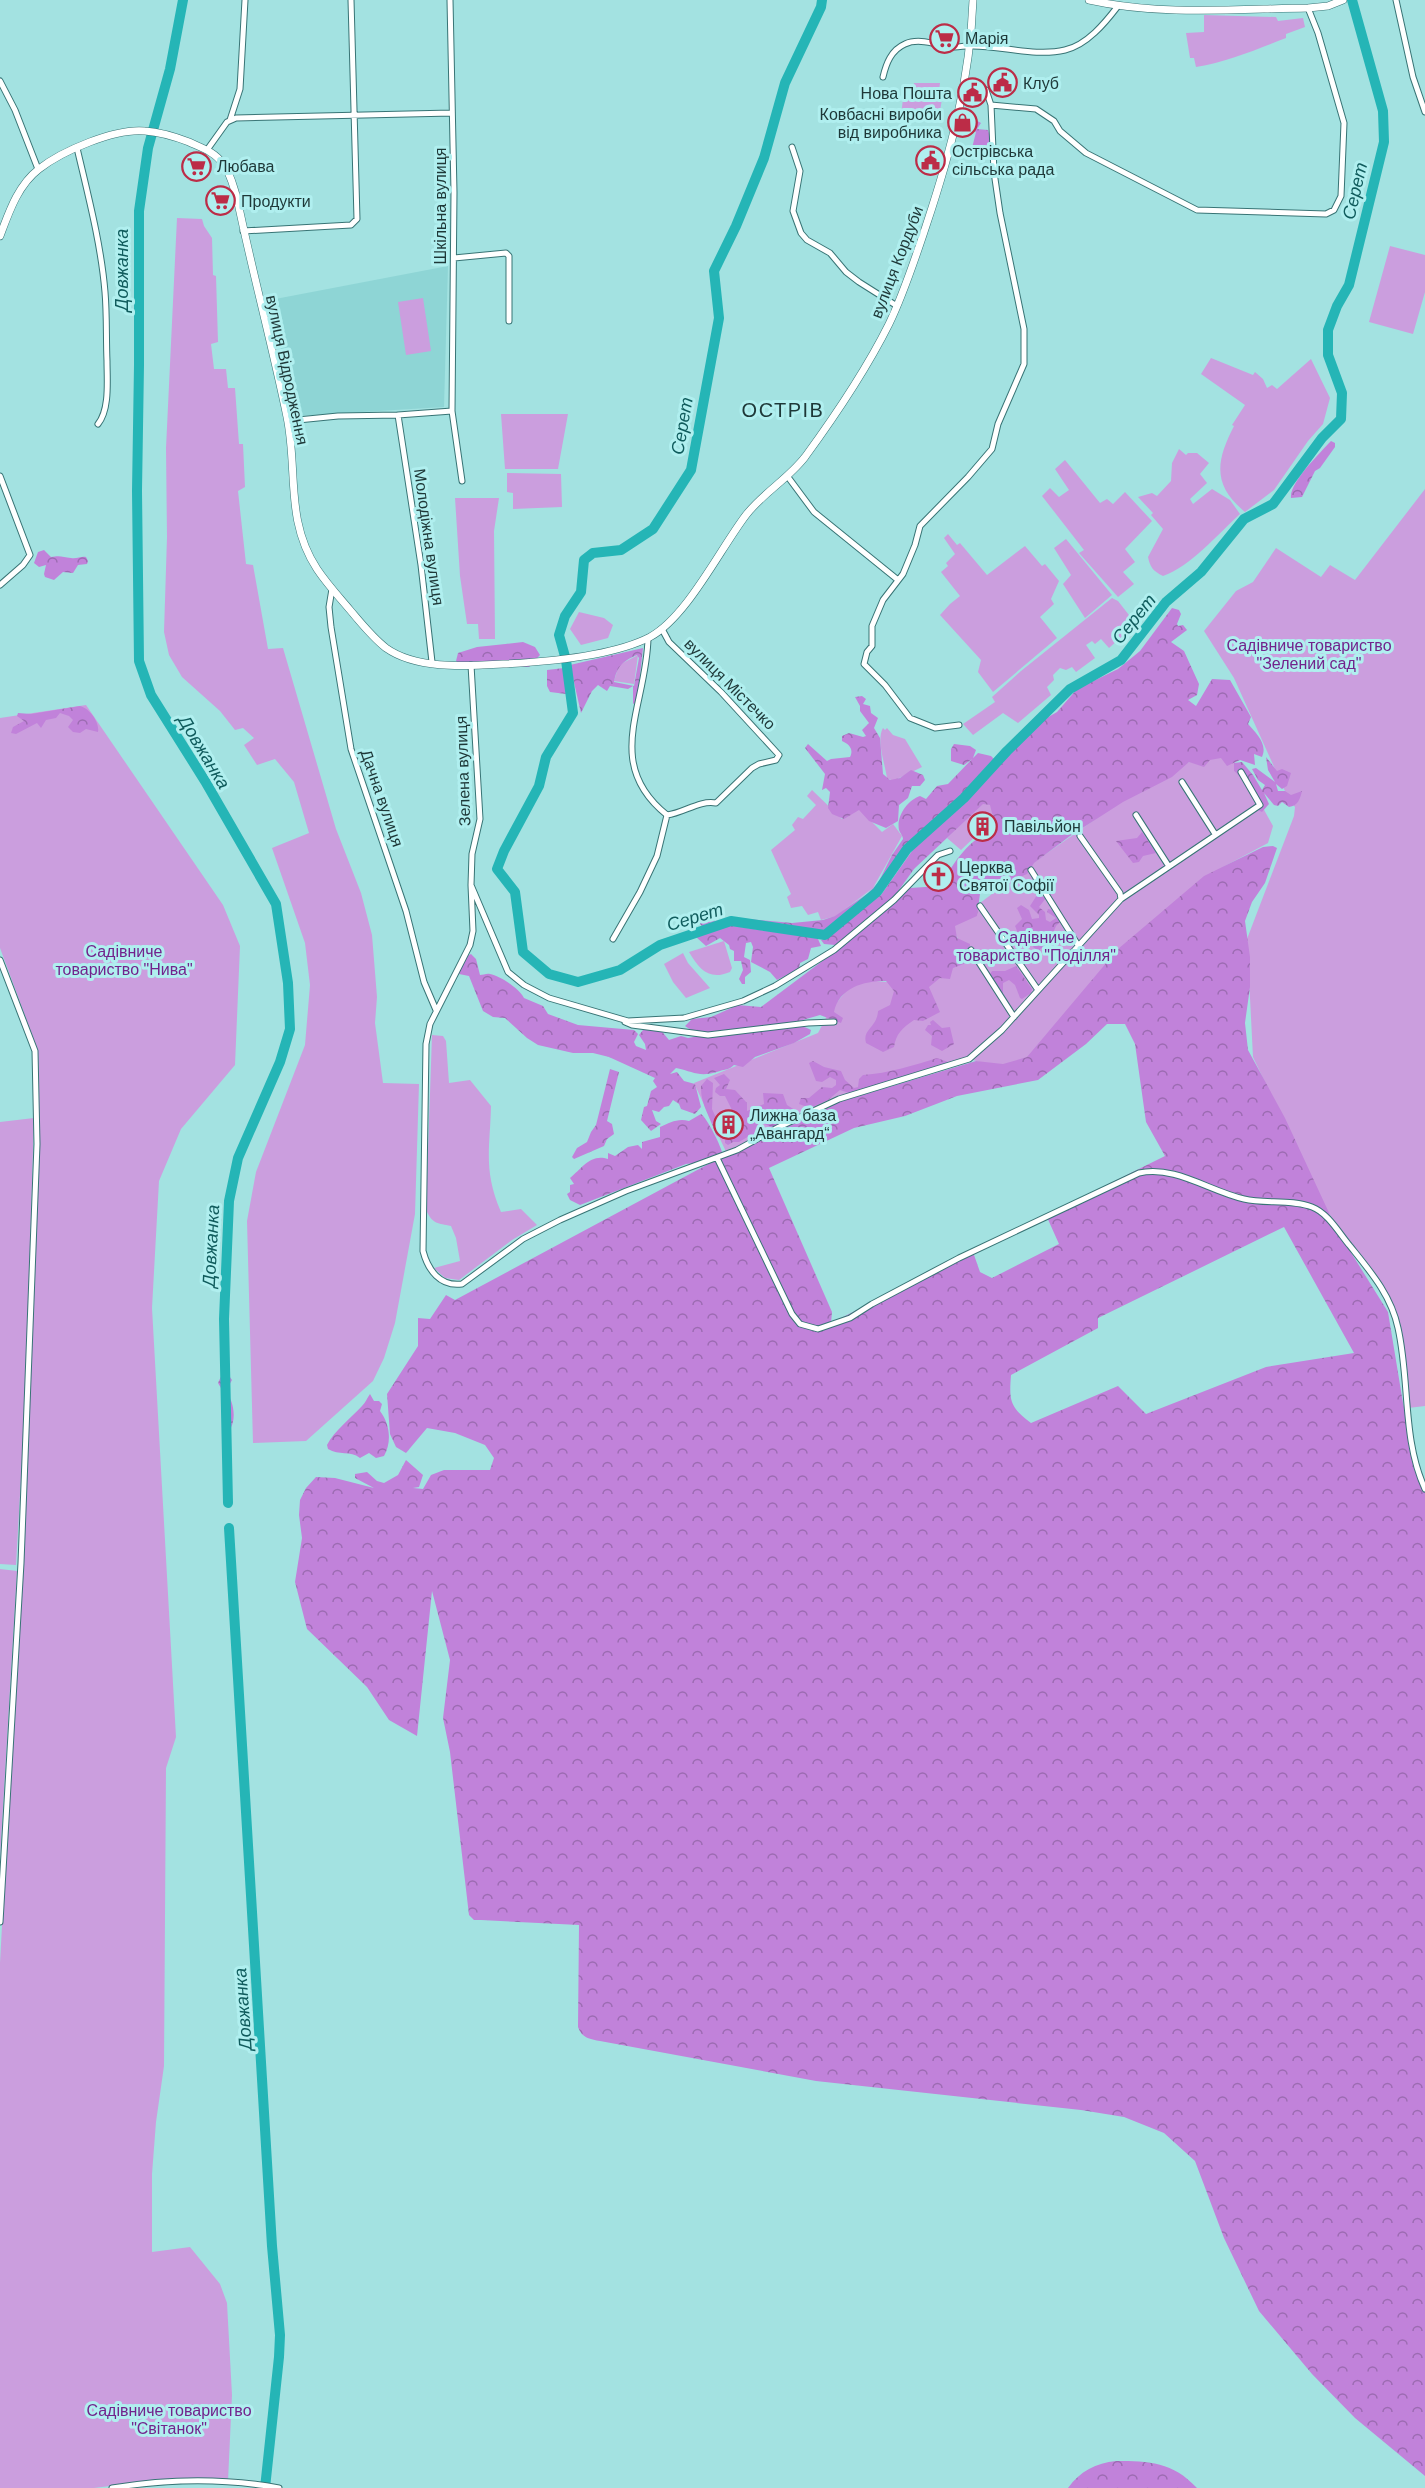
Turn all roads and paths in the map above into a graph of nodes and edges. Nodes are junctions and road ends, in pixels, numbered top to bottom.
1 (245, 0) edge
2 (351, 0) edge
3 (450, 0) edge
4 (973, 0) edge
5 (1089, 0) edge
6 (1343, 0) edge
7 (1396, 0) edge
8 (1129, 4) edge
9 (1118, 6) junction
10 (1308, 8) junction
11 (970, 45) junction
12 (883, 77) dead end
13 (0, 81) edge
14 (964, 84) junction
15 (2, 90) edge
16 (991, 105) junction
17 (1425, 112) edge
18 (452, 113) junction
19 (354, 116) junction
20 (230, 120) junction
21 (792, 147) dead end
22 (77, 148) junction
23 (207, 150) junction
24 (38, 169) junction
25 (243, 231) junction
26 (0, 236) edge
27 (454, 258) junction
28 (897, 306) junction
29 (509, 321) dead end
30 (452, 411) junction
31 (398, 415) junction
32 (288, 421) junction
33 (98, 424) dead end
34 (0, 476) edge
35 (788, 477) junction
36 (462, 481) dead end
37 (898, 580) junction
38 (0, 585) edge
39 (332, 589) junction
40 (662, 629) junction
41 (648, 638) junction
42 (432, 662) junction
43 (543, 662) joint
44 (471, 665) junction
45 (959, 725) dead end
46 (1240, 772) dead end
47 (1182, 782) dead end
48 (667, 815) junction
49 (1136, 815) dead end
50 (1215, 834) junction
51 (1080, 836) dead end
52 (950, 851) dead end
53 (1168, 865) junction
54 (1031, 870) dead end
55 (471, 885) junction
56 (1121, 899) junction
57 (980, 906) dead end
58 (613, 939) dead end
59 (1078, 945) junction
60 (971, 950) dead end
61 (0, 960) edge
62 (1038, 990) junction
63 (436, 1010) junction
64 (1014, 1017) junction
65 (618, 1019) junction
66 (834, 1022) dead end
67 (717, 1158) junction
68 (1425, 1489) edge
69 (0, 1922) edge
70 (250, 2487) edge
71 (112, 2488) edge
72 (279, 2488) edge

1 - 20 street
2 - 19 street
3 - 18 street, Шкільна вулиця
4 - 11 street, вулиця Кордуби
5 - 9 street
6 - 10 street
7 - 17 street
8 - 9 street
8 - 10 street
9 - 11 street
10 - 16 street
11 - 12 street
11 - 14 street, вулиця Кордуби
13 - 15 street
14 - 16 street
14 - 28 street, вулиця Кордуби
15 - 24 street
16 - 37 street
18 - 19 street
18 - 27 street, Шкільна вулиця
19 - 20 street
19 - 25 street
20 - 23 street
21 - 28 street
22 - 23 street, вулиця Відродження
22 - 24 street
22 - 33 street
23 - 25 street, вулиця Відродження
24 - 26 street
25 - 32 street, вулиця Відродження
27 - 29 street
27 - 30 street, Шкільна вулиця
28 - 35 street, вулиця Кордуби
30 - 31 street
30 - 36 street, Шкільна вулиця
31 - 32 street
31 - 42 street, Молодіжна вулиця
32 - 39 street, вулиця Відродження
34 - 38 street
35 - 37 street
35 - 40 street, вулиця Кордуби
37 - 45 street
39 - 42 street, вулиця Відродження
39 - 63 street, Дачна вулиця
40 - 41 street, вулиця Кордуби
40 - 48 street, вулиця Містечко
41 - 43 street, вулиця Кордуби
41 - 48 street
42 - 44 street, вулиця Відродження
43 - 44 street, вулиця Відродження
44 - 55 street, Зелена вулиця
46 - 50 street
47 - 50 street
48 - 58 street
49 - 53 street
50 - 53 street
51 - 56 street
52 - 65 street, Зелена вулиця
53 - 56 street
54 - 59 street
55 - 63 street
55 - 65 street, Зелена вулиця
56 - 59 street
57 - 62 street
59 - 62 street
60 - 64 street
61 - 69 street
62 - 64 street
63 - 67 street
64 - 67 street
65 - 66 street
67 - 68 street
70 - 71 street
70 - 72 street

